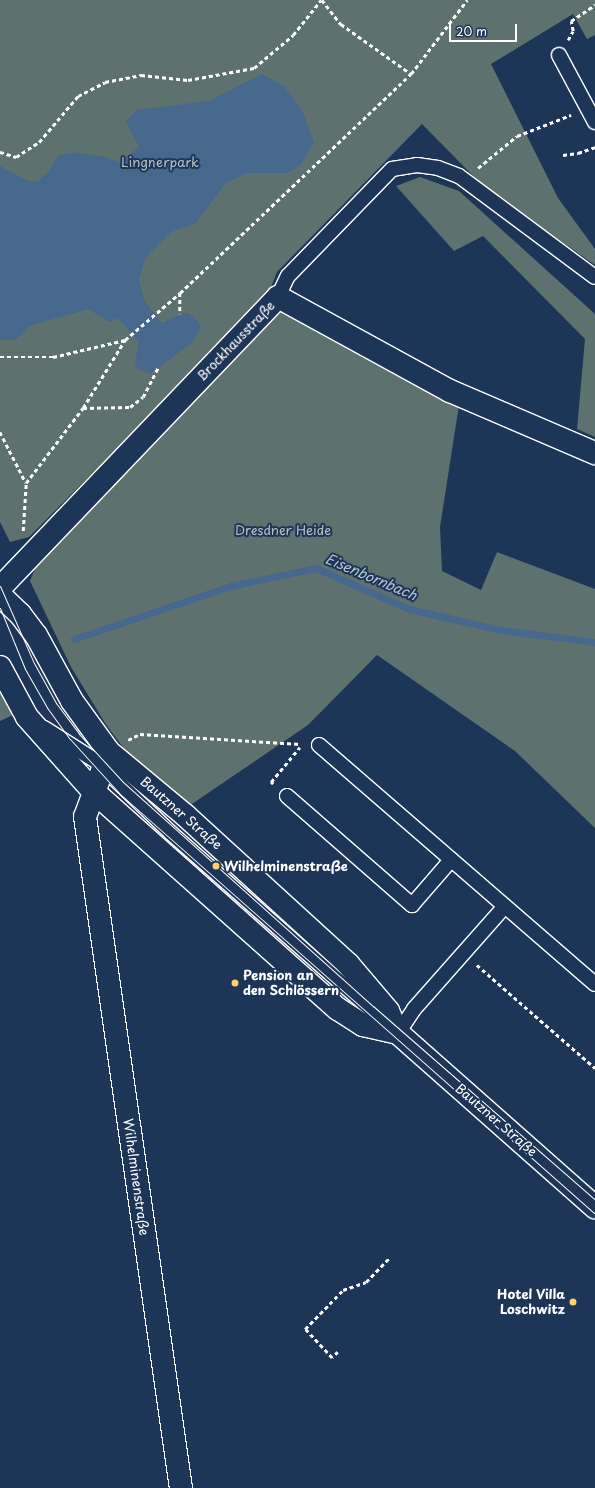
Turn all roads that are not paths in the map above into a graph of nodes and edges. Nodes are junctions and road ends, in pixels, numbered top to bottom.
1 (559, 55) dead end
2 (595, 122) edge
3 (595, 277) edge
4 (278, 297) junction
5 (595, 453) edge
6 (0, 588) edge
7 (0, 594) edge
8 (0, 667) edge
9 (27, 718) junction
10 (319, 745) road end
11 (106, 760) junction
12 (93, 791) junction
13 (287, 796) road end
14 (451, 860) junction
15 (505, 906) junction
16 (595, 984) edge
17 (398, 1033) junction
18 (595, 1207) edge
19 (180, 1488) edge

1 - 2 lane
3 - 4 lane
4 - 5 street, Brockhausstraße
4 - 6 street, Brockhausstraße
7 - 11 street, Bautzner Straße
8 - 9 street, Bautzner Straße
9 - 11 lane
9 - 12 street, Bautzner Straße
10 - 14 lane
11 - 12 street, Wilhelminenstraße
11 - 17 lane
11 - 17 street, Bautzner Straße
12 - 17 street, Bautzner Straße
12 - 19 street, Wilhelminenstraße
13 - 14 lane
14 - 15 lane
15 - 16 lane
15 - 17 lane
17 - 18 street, Bautzner Straße

